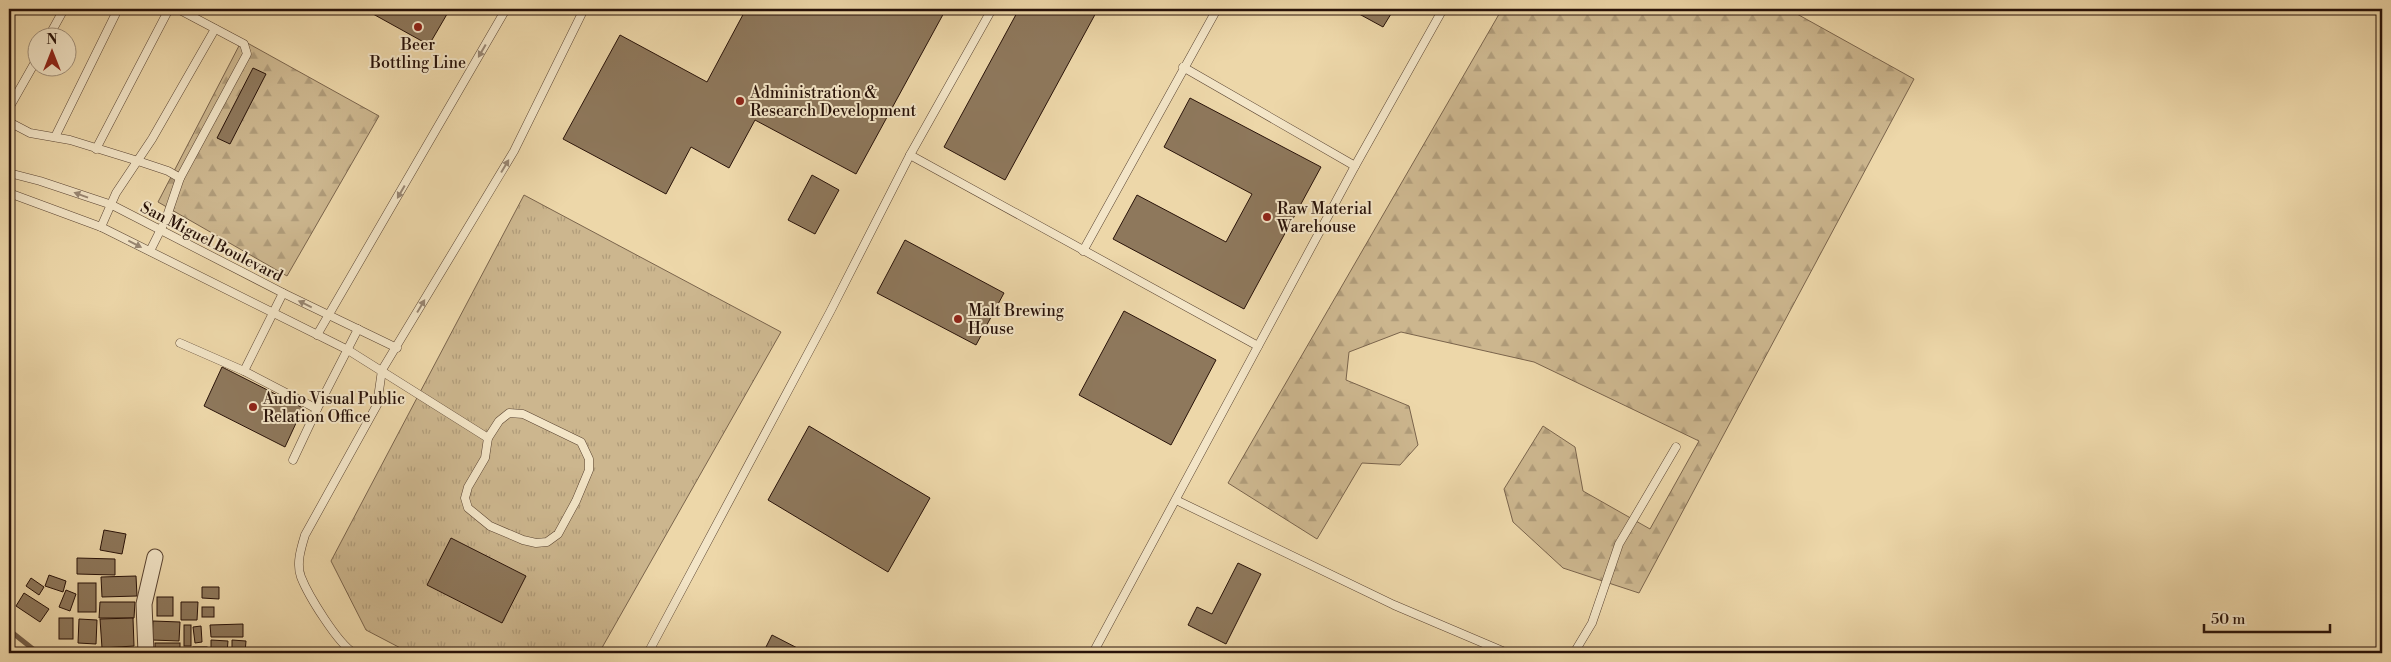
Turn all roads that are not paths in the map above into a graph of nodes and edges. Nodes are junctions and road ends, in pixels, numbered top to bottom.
1 (64, 9) edge
2 (118, 9) edge
3 (169, 9) edge
4 (178, 9) edge
5 (506, 9) edge
6 (584, 9) edge
7 (992, 9) edge
8 (1217, 9) edge
9 (1442, 9) edge
10 (54, 28) edge
11 (215, 29) junction
12 (1183, 67) junction
13 (28, 75) edge
14 (9, 108) edge
15 (9, 122) edge
16 (55, 136) junction
17 (96, 150) junction
18 (910, 155) junction
19 (138, 161) junction
20 (1355, 166) junction
21 (9, 173) edge
22 (180, 178) junction
23 (9, 193) edge
24 (112, 205) junction
25 (102, 227) junction
26 (160, 230) junction
27 (150, 251) junction
28 (1083, 251) junction
29 (283, 293) junction
30 (273, 312) junction
31 (328, 316) junction
32 (358, 329) junction
33 (317, 335) junction
34 (180, 343) dead end
35 (1258, 346) junction
36 (396, 348) junction
37 (348, 350) junction
38 (382, 370) junction
39 (244, 371) junction
40 (317, 409) junction
41 (488, 438) junction
42 (1676, 447) dead end
43 (293, 460) dead end
44 (1176, 500) junction
45 (155, 557) dead end
46 (146, 653) edge
47 (354, 653) edge
48 (648, 653) edge
49 (1093, 653) edge
50 (1507, 653) edge
51 (1574, 653) edge

1 - 10 lane
2 - 16 lane
3 - 17 lane
4 - 11 lane
5 -> 31 lane
36 -> 6 lane
7 - 18 lane
8 - 12 lane
9 - 20 lane
11 - 19 lane
11 - 22 lane
12 - 20 lane
12 - 28 lane
13 - 14 lane
15 - 16 lane
16 - 17 lane
17 - 19 lane
18 - 28 lane
18 - 48 lane
19 - 22 lane
19 - 24 lane
20 - 35 lane
24 -> 21 lane, San Miguel Boulevard
22 - 26 lane
23 - 25 lane
24 - 25 lane
24 - 26 lane, San Miguel Boulevard
25 -> 27 lane
26 - 27 lane
26 - 29 lane, San Miguel Boulevard
27 - 30 lane
28 - 35 lane
29 - 30 lane
31 -> 29 lane, San Miguel Boulevard
30 - 33 lane
30 - 39 lane
31 - 32 lane, San Miguel Boulevard
31 - 33 lane
32 - 36 lane, San Miguel Boulevard
32 - 37 lane
33 - 37 lane
34 - 39 lane
35 - 44 lane
36 - 38 lane
37 - 38 lane
37 - 40 lane
38 - 41 lane
38 - 47 lane
39 - 40 lane
40 - 43 lane
41 - 41 lane
42 - 51 lane
44 - 49 lane
44 - 50 lane
45 - 46 street

